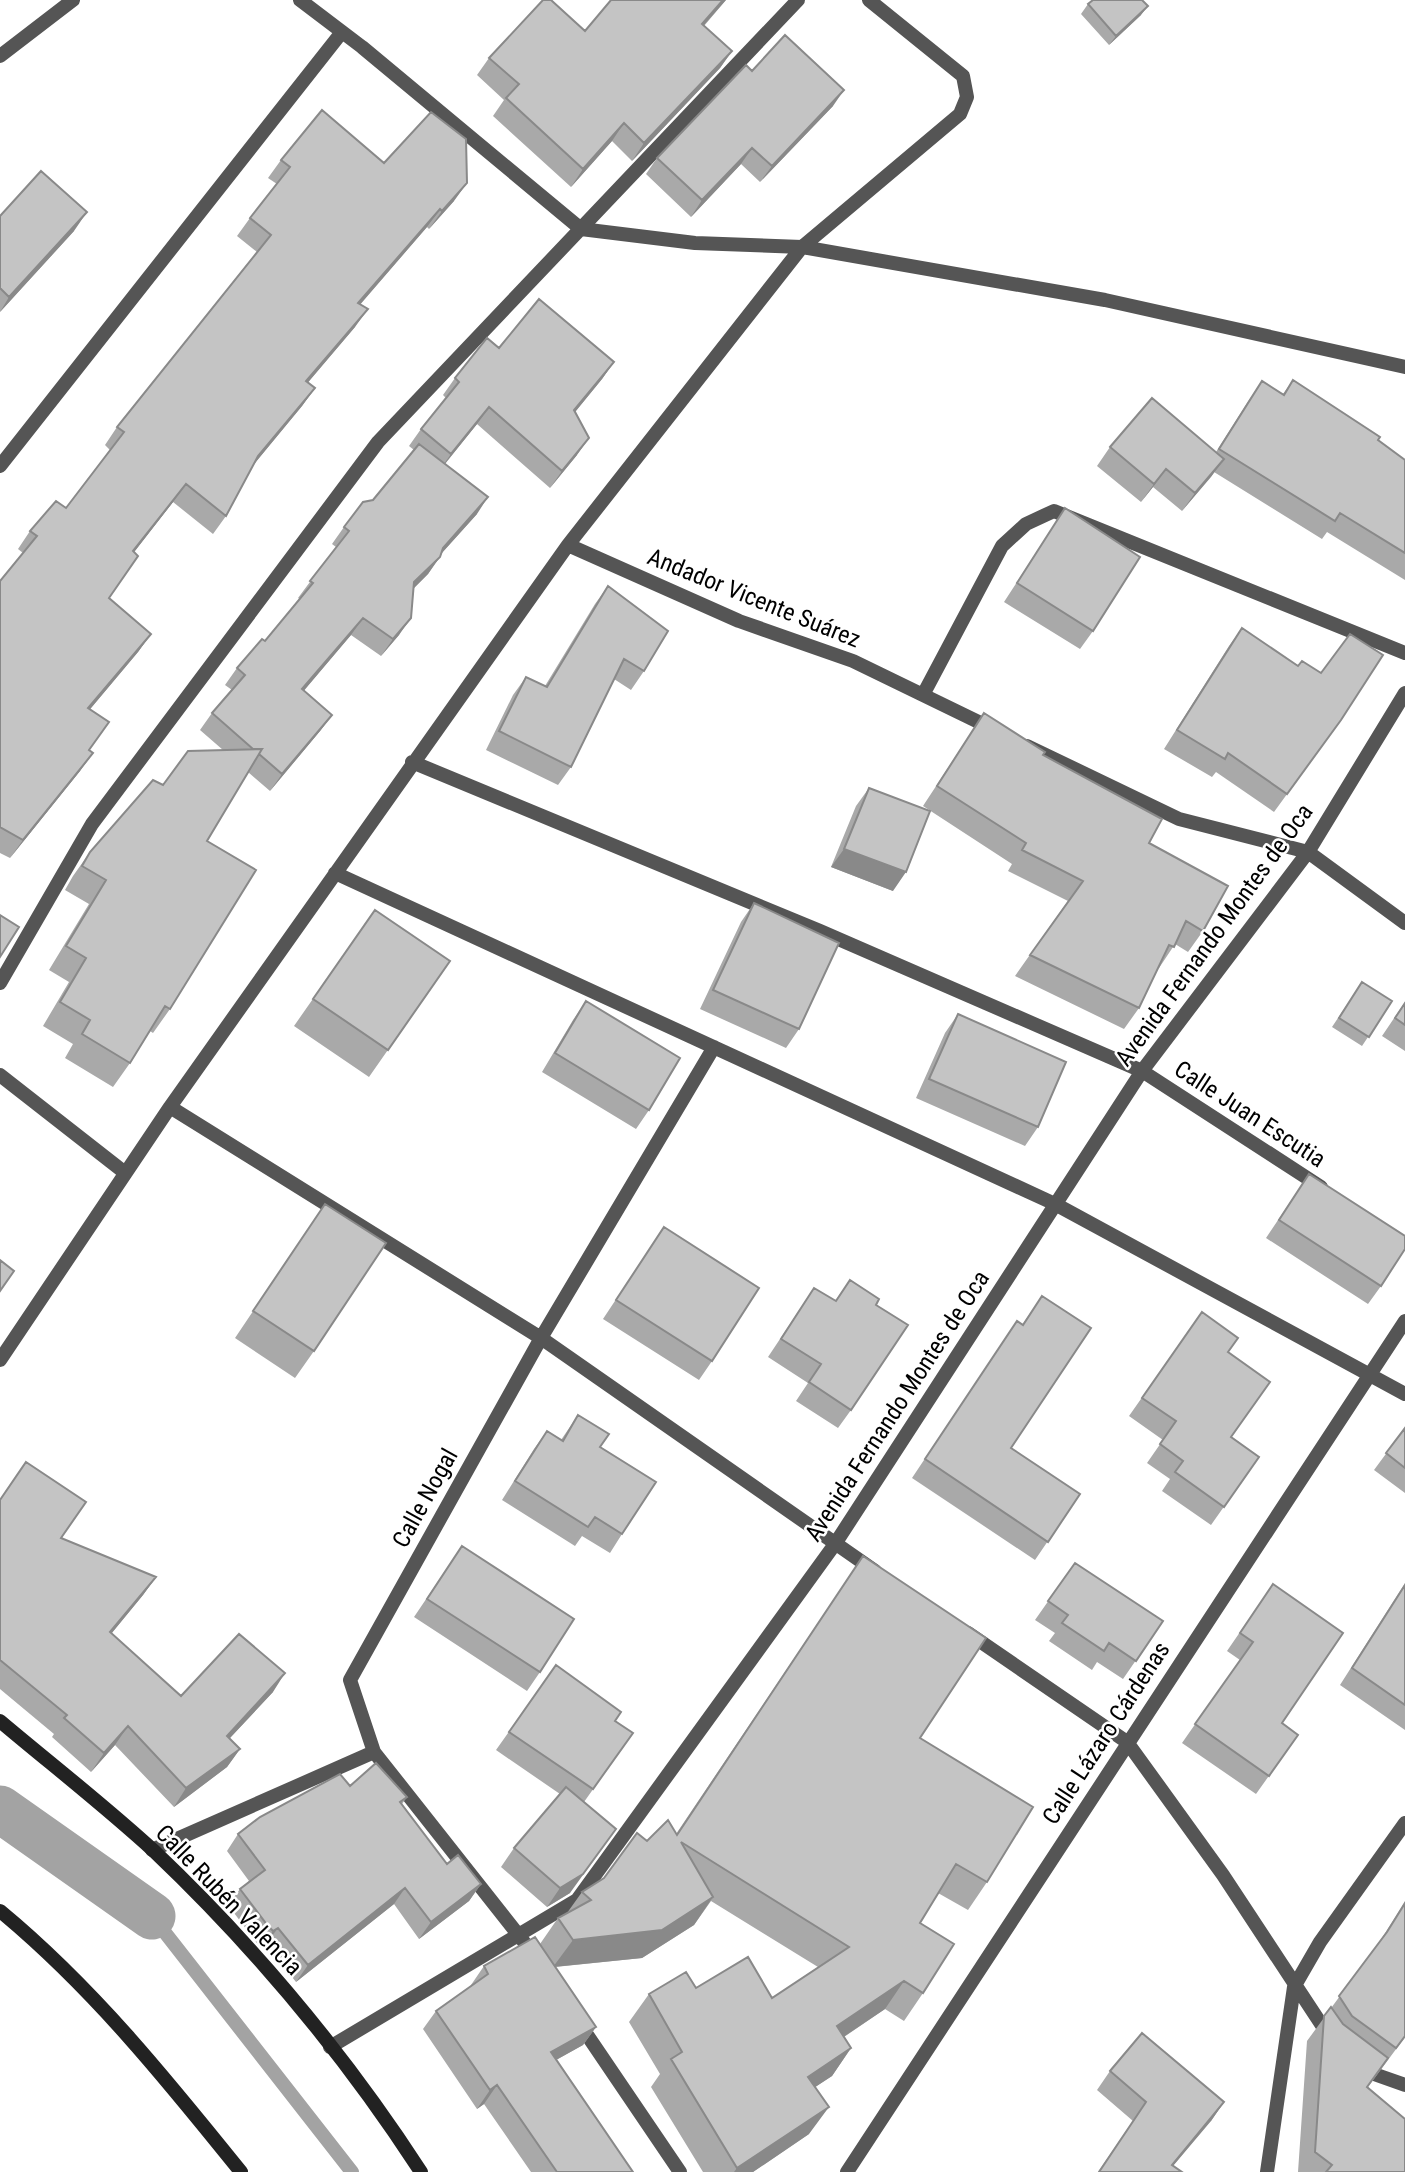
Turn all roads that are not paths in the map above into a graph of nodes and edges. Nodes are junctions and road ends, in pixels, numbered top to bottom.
1 (73, 0) edge
2 (300, 0) edge
3 (797, 0) edge
4 (869, 0) edge
5 (342, 32) junction
6 (0, 56) edge
7 (581, 229) junction
8 (802, 247) junction
9 (1405, 367) edge
10 (0, 466) edge
11 (568, 545) junction
12 (1405, 653) edge
13 (924, 693) junction
14 (1405, 693) edge
15 (412, 762) junction
16 (1308, 852) junction
17 (335, 873) junction
18 (1405, 923) edge
19 (0, 984) edge
20 (714, 1047) junction
21 (1142, 1071) junction
22 (0, 1075) edge
23 (170, 1107) junction
24 (124, 1172) junction
25 (1336, 1196) edge
26 (1055, 1204) junction
27 (1405, 1321) edge
28 (541, 1338) junction
29 (0, 1360) edge
30 (1369, 1376) junction
31 (1405, 1394) edge
32 (835, 1544) junction
33 (890, 1580) edge
34 (955, 1624) edge
35 (0, 1721) edge
36 (1128, 1742) junction
37 (374, 1752) junction
38 (1405, 1823) edge
39 (152, 1850) junction
40 (0, 1912) edge
41 (519, 1934) junction
42 (534, 1957) edge
43 (1294, 1987) junction
44 (573, 2014) edge
45 (330, 2047) junction
46 (1405, 2085) edge
47 (241, 2172) edge
48 (421, 2172) edge
49 (681, 2172) edge
50 (847, 2172) edge
51 (1267, 2172) edge

1 - 6 street
2 - 5 street
3 - 7 street
4 - 8 street
5 - 7 street
5 - 10 street
7 - 8 street
7 - 19 street
8 - 9 street
8 - 11 street
11 - 13 street, Andador Vicente Suárez
11 - 15 street
12 - 13 street
13 - 16 street, Andador Vicente Suárez
14 - 16 street, Avenida Fernando Montes de Oca
15 - 17 street
15 - 21 street, Calle Juan Escutia
16 - 18 street
16 - 21 street, Avenida Fernando Montes de Oca
17 - 20 street
17 - 23 street
20 - 26 street
20 - 28 street, Calle Nogal
21 - 25 street, Calle Juan Escutia
21 - 26 street, Avenida Fernando Montes de Oca
22 - 24 street
23 - 24 street
23 - 28 street
24 - 29 street
26 - 30 street
26 - 32 street, Avenida Fernando Montes de Oca
27 - 30 street, Calle Lázaro Cárdenas
28 - 32 street
28 - 37 street, Calle Nogal
30 - 31 street
30 - 36 street, Calle Lázaro Cárdenas
32 - 33 street
32 - 41 street, Avenida Fernando Montes de Oca
34 - 36 street
35 - 39 street, Calle Rubén Valencia
36 - 43 street
36 - 50 street, Calle Lázaro Cárdenas
37 - 39 street
37 - 41 street
38 - 43 street
39 - 45 street, Calle Rubén Valencia
40 - 47 street
41 - 42 street
41 - 45 street, Avenida Fernando Montes de Oca
43 - 46 street
43 - 51 street
44 - 49 street
45 - 48 street, Calle Rubén Valencia

